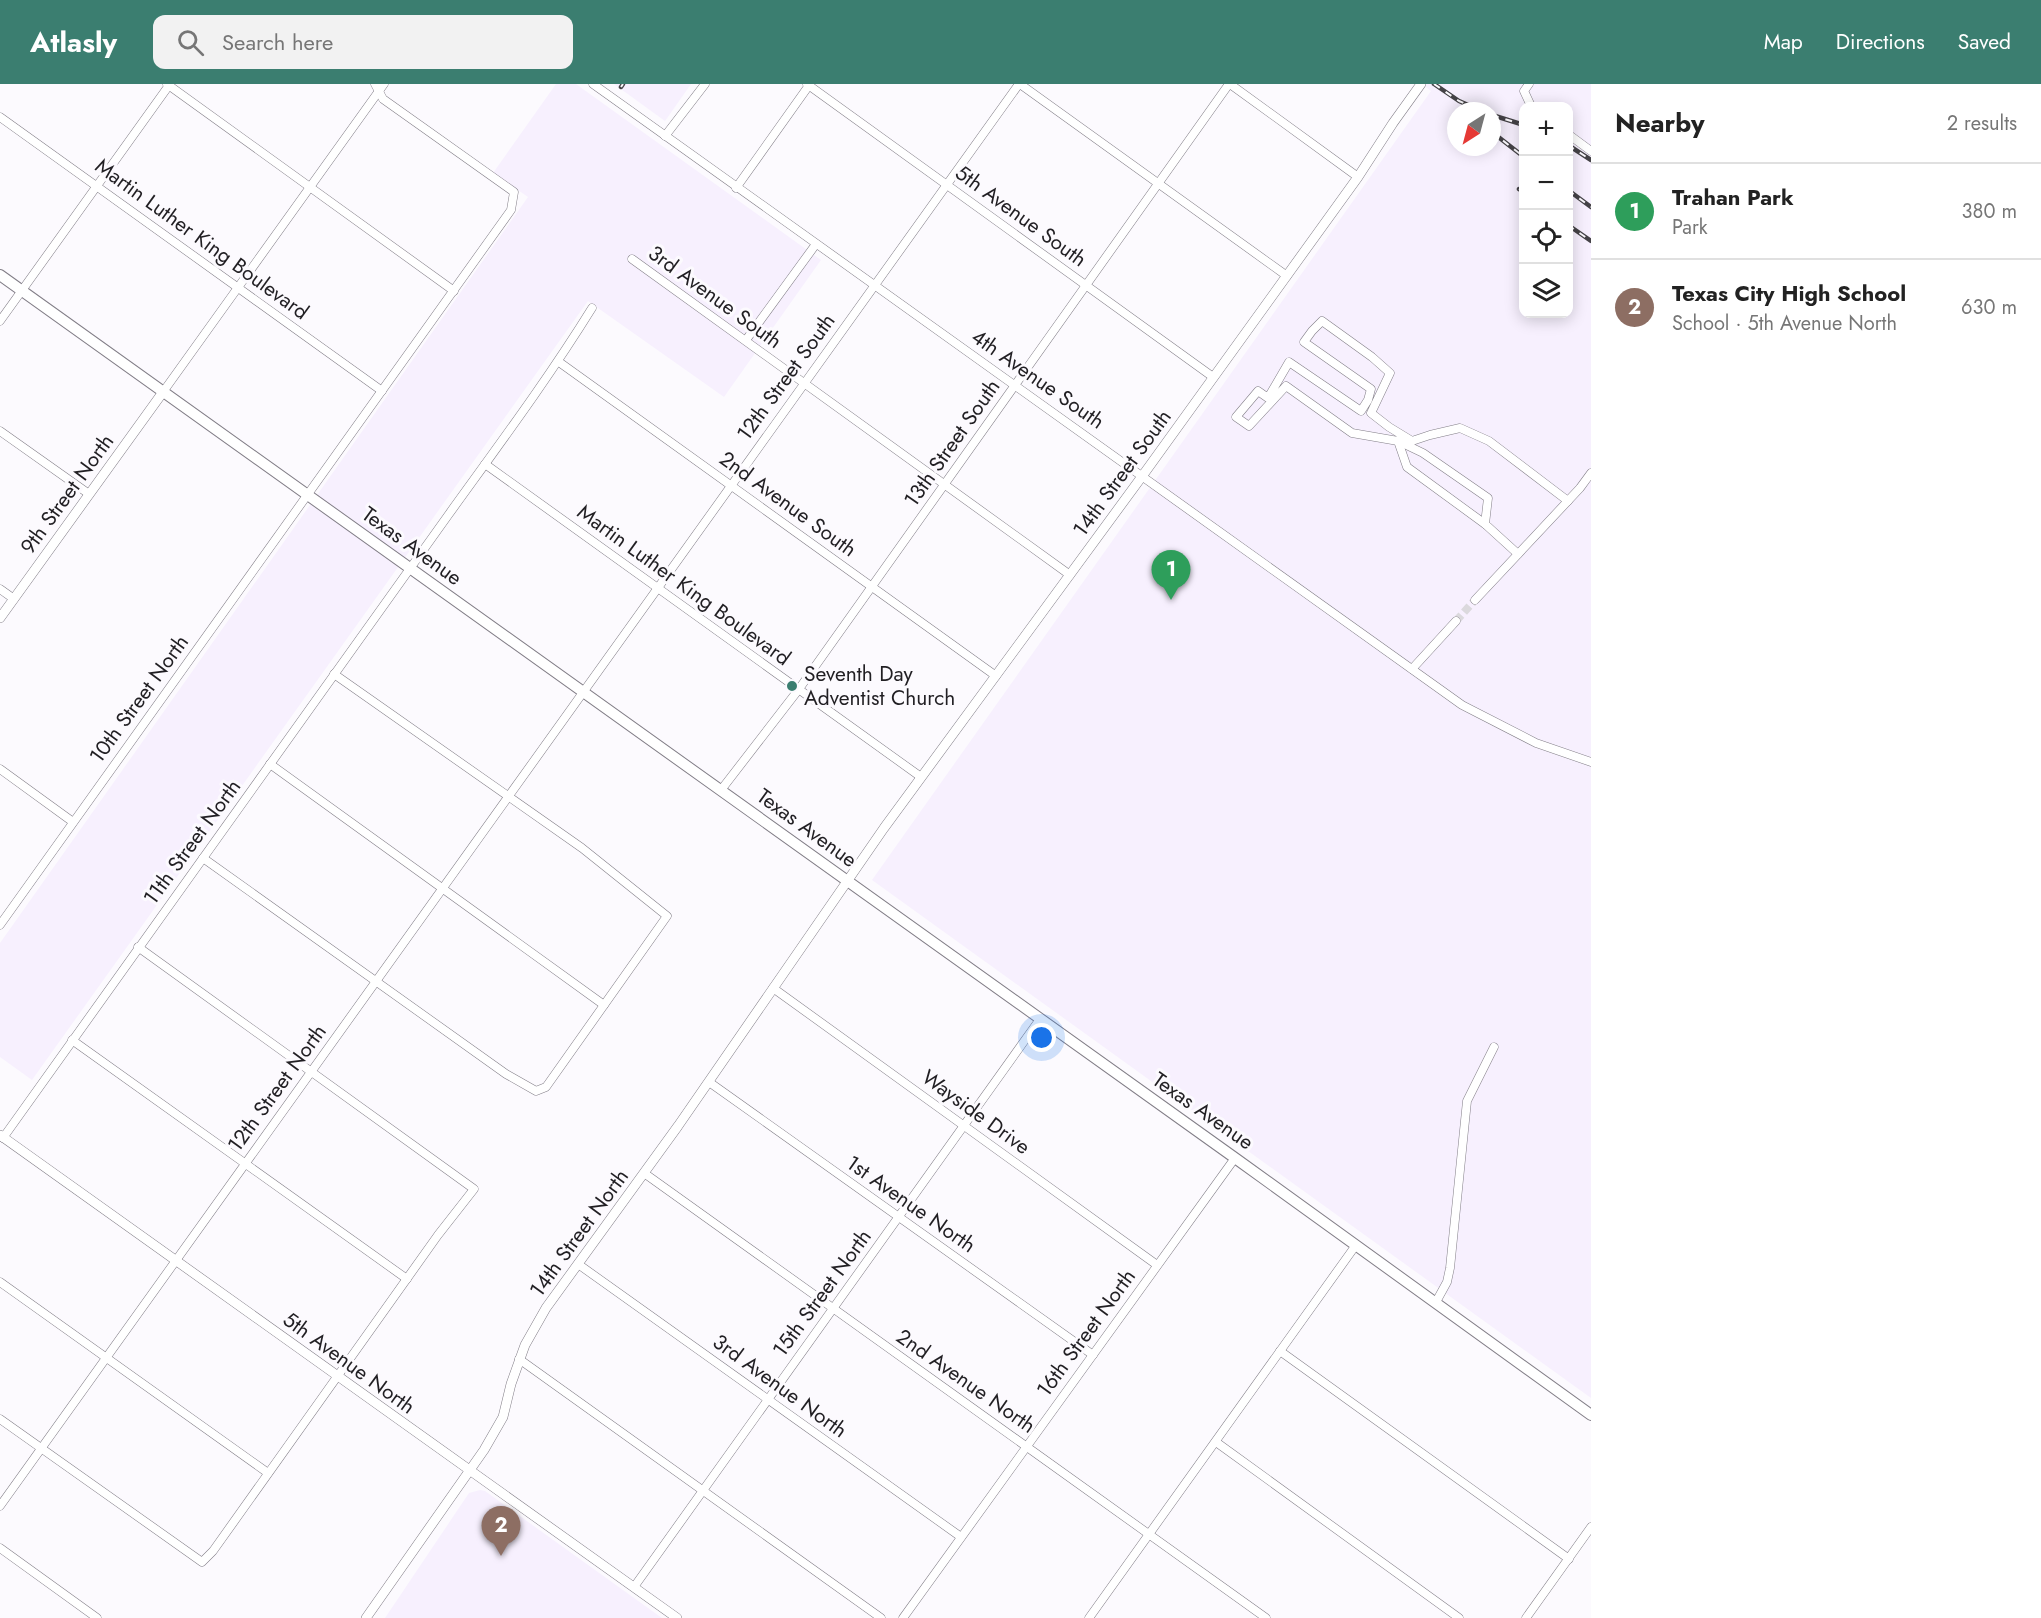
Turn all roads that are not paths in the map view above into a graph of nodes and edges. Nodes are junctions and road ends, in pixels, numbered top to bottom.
1 (169, 84) edge
2 (593, 84) edge
3 (705, 84) edge
4 (808, 84) edge
5 (1019, 84) edge
6 (1229, 84) edge
7 (1529, 84) edge
8 (1417, 85) edge
9 (379, 86) edge
10 (1528, 102) edge
11 (0, 117) edge
12 (665, 136) junction
13 (1573, 137) edge
14 (1591, 151) edge
15 (1358, 177) junction
16 (1158, 183) junction
17 (946, 185) junction
18 (97, 186) junction
19 (310, 187) junction
20 (736, 188) junction
21 (816, 244) junction
22 (632, 259) dead end
23 (0, 275) edge
24 (1287, 276) junction
25 (874, 285) junction
26 (1086, 285) junction
27 (238, 287) junction
28 (22, 291) junction
29 (454, 291) junction
30 (592, 308) dead end
31 (0, 321) edge
32 (746, 340) junction
33 (559, 362) junction
34 (1213, 377) junction
35 (804, 383) junction
36 (1015, 385) junction
37 (382, 391) junction
38 (163, 392) junction
39 (0, 430) edge
40 (1398, 441) junction
41 (485, 464) junction
42 (1591, 473) edge
43 (1143, 475) junction
44 (944, 484) junction
45 (730, 486) junction
46 (89, 494) junction
47 (308, 495) junction
48 (1568, 501) junction
49 (1485, 524) junction
50 (1518, 554) junction
51 (410, 568) junction
52 (1070, 575) junction
53 (872, 587) junction
54 (657, 588) junction
55 (0, 589) edge
56 (14, 599) junction
57 (1475, 600) tunnel mouth
58 (0, 618) edge
59 (1456, 621) tunnel mouth
60 (1412, 669) junction
61 (334, 674) junction
62 (996, 676) junction
63 (799, 689) junction
64 (583, 692) junction
65 (1591, 762) edge
66 (270, 764) junction
67 (0, 769) edge
68 (921, 777) junction
69 (721, 790) junction
70 (508, 796) junction
71 (74, 822) junction
72 (202, 858) junction
73 (848, 881) junction
74 (442, 888) junction
75 (0, 925) edge
76 (138, 947) junction
77 (376, 980) junction
78 (773, 988) junction
79 (604, 1005) junction
80 (1040, 1019) junction
81 (72, 1040) junction
82 (1494, 1047) dead end
83 (311, 1072) junction
84 (709, 1082) junction
85 (964, 1126) junction
86 (2, 1137) edge
87 (1235, 1158) junction
88 (245, 1164) junction
89 (644, 1173) junction
90 (898, 1217) junction
91 (1356, 1245) junction
92 (176, 1261) junction
93 (578, 1264) junction
94 (1157, 1265) junction
95 (407, 1279) junction
96 (0, 1282) edge
97 (1436, 1302) junction
98 (833, 1309) junction
99 (1280, 1351) junction
100 (1093, 1355) junction
101 (106, 1358) junction
102 (519, 1359) junction
103 (337, 1376) junction
104 (768, 1400) junction
105 (1591, 1415) edge
106 (0, 1419) edge
107 (1216, 1442) junction
108 (1027, 1446) junction
109 (42, 1448) junction
110 (470, 1471) junction
111 (268, 1473) junction
112 (702, 1491) junction
113 (0, 1506) edge
114 (1591, 1527) edge
115 (1150, 1534) junction
116 (961, 1538) junction
117 (0, 1548) edge
118 (1569, 1559) junction
119 (634, 1587) junction
120 (97, 1618) edge
121 (366, 1618) edge
122 (677, 1618) edge
123 (881, 1618) edge
124 (903, 1618) edge
125 (1089, 1618) edge
126 (1266, 1618) edge
127 (1459, 1618) edge
128 (1527, 1618) edge

1 - 18 street
1 - 19 street
2 - 12 street, 4th Avenue South
3 - 12 street
4 - 17 street, 5th Avenue South
4 - 20 street
5 - 16 street
5 - 17 street, 12th Street South
6 - 15 street
6 - 16 street, 13th Street South
7 - 10 street
8 - 15 street, 14th Street South
9 - 19 street
9 - 29 street, 10th Street North
11 - 18 street, Martin Luther King Boulevard
12 - 20 street, 4th Avenue South
13 - 14 street
15 - 24 street, 14th Street South
16 - 24 street
16 - 26 street, 13th Street South
17 - 25 street, 12th Street South
17 - 26 street, 5th Avenue South
18 - 27 street, Martin Luther King Boulevard
18 - 28 street
19 - 27 street
19 - 29 street
20 - 21 street, 4th Avenue South
21 - 25 street, 4th Avenue South
21 - 32 street
22 - 32 street, 3rd Avenue South
23 - 28 main road, Texas Avenue
24 - 34 street, 14th Street South
25 - 35 street, 12th Street South
25 - 36 street, 4th Avenue South
26 - 34 street, 5th Avenue South
26 - 36 street, 13th Street South
27 - 37 street, Martin Luther King Boulevard
27 - 38 street
28 - 31 street
28 - 38 main road, Texas Avenue
29 - 37 street, 10th Street North
30 - 33 street, 11th Street North
32 - 35 street, 3rd Avenue South
33 - 41 street, 11th Street North
33 - 45 street, 2nd Avenue South
34 - 43 street, 14th Street South
35 - 44 street, 3rd Avenue South
35 - 45 street, 12th Street South
36 - 43 street, 4th Avenue South
36 - 44 street, 13th Street South
37 - 47 street, 10th Street North
38 - 46 street, 9th Street North
38 - 47 main road, Texas Avenue
39 - 46 street
40 - 48 street
40 - 49 street
40 - 49 street
41 - 51 street, 11th Street North
41 - 54 street, Martin Luther King Boulevard
42 - 48 street
43 - 52 street, 14th Street South
43 - 60 street, 4th Avenue South
44 - 52 street, 3rd Avenue South
44 - 53 street, 13th Street South
45 - 53 street, 2nd Avenue South
45 - 54 street, 12th Street South
46 - 56 street, 9th Street North
47 - 51 main road, Texas Avenue
47 - 71 street, 10th Street North
48 - 50 street
49 - 50 street
50 - 57 street
51 - 61 street, 11th Street North
51 - 64 main road, Texas Avenue
52 - 62 street, 14th Street South
53 - 62 street, 2nd Avenue South
53 - 63 street, 13th Street South
54 - 63 street, Martin Luther King Boulevard
54 - 64 street, 12th Street South
55 - 56 street
56 - 58 street, 9th Street North
59 - 60 street
60 - 65 street, 4th Avenue South
61 - 66 street, 11th Street North
61 - 70 street
62 - 68 street, 14th Street South
63 - 68 street, Martin Luther King Boulevard
63 - 69 street, 13th Street South
64 - 69 main road, Texas Avenue
64 - 70 street, 12th Street North
66 - 72 street, 11th Street North
66 - 74 street
67 - 71 street
68 - 73 street, 14th Street South
69 - 73 main road, Texas Avenue
70 - 74 street, 12th Street North
70 - 79 street
71 - 75 street, 10th Street North
72 - 76 street, 11th Street North
72 - 77 street
73 - 78 street, 14th Street North
73 - 80 main road, Texas Avenue
74 - 77 street, 12th Street North
74 - 79 street
76 - 81 street, 11th Street North
76 - 83 street
77 - 79 street
77 - 83 street, 12th Street North
78 - 84 street, 14th Street North
78 - 85 street, Wayside Drive
80 - 85 street, 15th Street North
80 - 87 main road, Texas Avenue
81 - 86 street, 11th Street North
81 - 88 street
82 - 97 street
83 - 88 street, 12th Street North
83 - 95 street
84 - 89 street, 14th Street North
84 - 90 street, 1st Avenue North
85 - 90 street, 15th Street North
85 - 94 street, Wayside Drive
86 - 92 street, 5th Avenue North
87 - 91 main road, Texas Avenue
87 - 94 street, 16th Street North
88 - 92 street, 12th Street North
88 - 95 street
89 - 93 street, 14th Street North
89 - 98 street, 2nd Avenue North
90 - 98 street, 15th Street North
90 - 100 street, 1st Avenue North
91 - 97 main road, Texas Avenue
91 - 99 street
92 - 101 street, 12th Street North
92 - 103 street, 5th Avenue North
93 - 102 street, 14th Street North
93 - 104 street, 3rd Avenue North
94 - 100 street, 16th Street North
95 - 103 street
96 - 101 street
97 - 105 main road, Texas Avenue
98 - 104 street, 15th Street North
98 - 108 street, 2nd Avenue North
99 - 107 street
99 - 118 street
100 - 108 street, 16th Street North
101 - 109 street, 12th Street North
101 - 111 street
102 - 110 street, 14th Street North
102 - 112 street
103 - 110 street, 5th Avenue North
103 - 111 street
104 - 112 street, 15th Street North
104 - 116 street, 3rd Avenue North
106 - 109 street
107 - 115 street
107 - 127 street
108 - 115 street, 2nd Avenue North
108 - 116 street, 16th Street North
109 - 111 street
109 - 113 street, 12th Street North
110 - 119 street, 5th Avenue North
110 - 121 street, 14th Street North
112 - 119 street, 15th Street North
112 - 123 street
114 - 118 street
115 - 125 street
115 - 126 street, 2nd Avenue North
116 - 124 street, 16th Street North
117 - 120 street
118 - 128 street
119 - 122 street, 5th Avenue North

